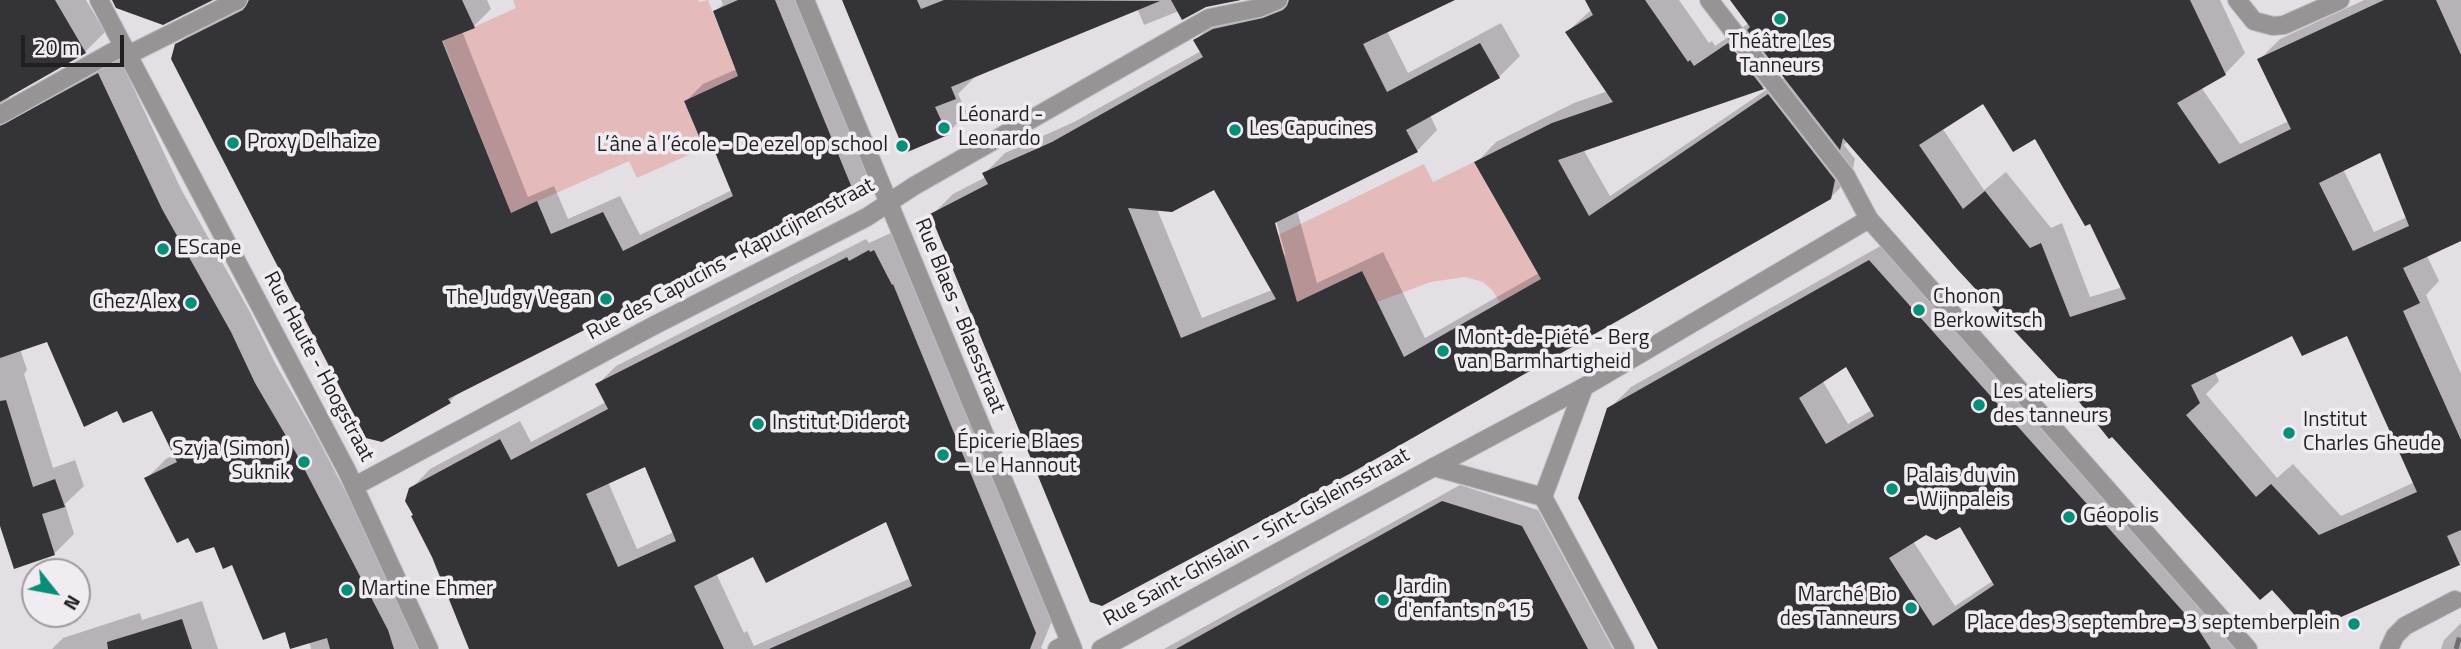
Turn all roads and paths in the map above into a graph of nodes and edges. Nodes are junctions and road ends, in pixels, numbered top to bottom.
1 (99, 0) edge
2 (238, 0) edge
3 (805, 0) edge
4 (1278, 0) edge
5 (1709, 0) edge
6 (2237, 0) edge
7 (2340, 0) edge
8 (125, 51) junction
9 (0, 115) edge
10 (888, 203) junction
11 (1869, 219) junction
12 (1584, 387) junction
13 (1434, 467) junction
14 (355, 486) junction
15 (1543, 497) junction
16 (2455, 600) dead end
17 (1067, 647) edge
18 (429, 649) edge
19 (1101, 649) edge
20 (1625, 649) edge
21 (2248, 649) edge
22 (2389, 649) edge

1 - 8 street, Rue Haute - Hoogstraat
2 - 8 street
3 - 10 street, Rue Blaes - Blaesstraat
4 - 10 street, Rue des Capucins - Kapucijnenstraat
5 - 11 street
6 - 7 street
8 - 9 street
8 - 14 street, Rue Haute - Hoogstraat
10 - 14 street, Rue des Capucins - Kapucijnenstraat
10 - 17 street, Rue Blaes - Blaesstraat
11 - 12 street
11 - 21 street
12 - 13 street, Rue Saint-Ghislain - Sint-Gisleinsstraat
12 - 15 street
13 - 15 street
13 - 19 street, Rue Saint-Ghislain - Sint-Gisleinsstraat
14 - 18 street, Rue Haute - Hoogstraat
15 - 20 street
16 - 22 street

